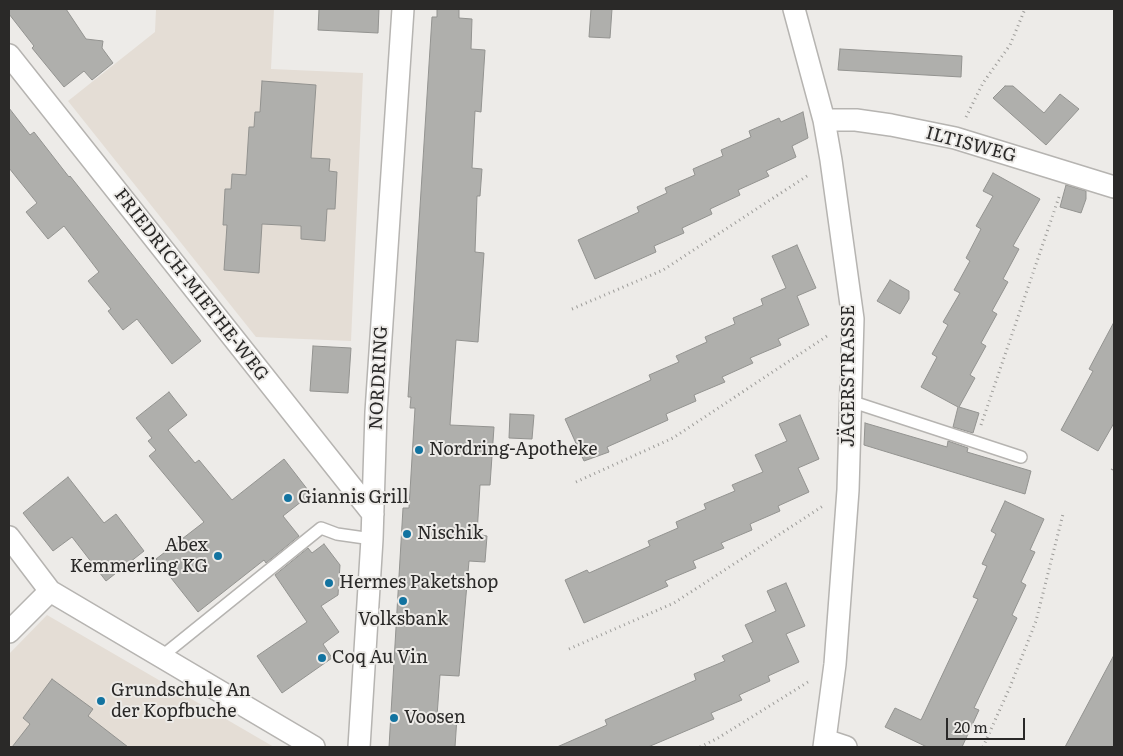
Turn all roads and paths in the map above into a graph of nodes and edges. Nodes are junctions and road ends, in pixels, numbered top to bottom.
1 (403, 9) edge
2 (794, 9) edge
3 (1025, 9) edge
4 (9, 55) edge
5 (824, 120) junction
6 (955, 138) junction
7 (831, 160) junction
8 (1068, 172) junction
9 (1114, 187) edge
10 (572, 308) dead end
11 (853, 319) junction
12 (850, 401) junction
13 (975, 442) junction
14 (1021, 457) dead end
15 (576, 482) dead end
16 (848, 490) junction
17 (373, 514) junction
18 (1063, 514) dead end
19 (9, 537) edge
20 (372, 538) junction
21 (50, 591) junction
22 (9, 632) edge
23 (570, 649) dead end
24 (161, 657) junction
25 (835, 664) junction
26 (825, 744) edge
27 (314, 747) edge
28 (359, 747) edge
29 (700, 747) edge
30 (846, 747) edge
31 (983, 747) edge

1 - 17 street, NORDRING
2 - 5 street, JÄGERSTRASSE
3 - 6 path
4 - 17 street, FRIEDRICH-MIETHE-WEG
5 - 6 street, ILTISWEG
5 - 7 street, JÄGERSTRASSE
6 - 8 street, ILTISWEG
7 - 10 path
7 - 11 street, JÄGERSTRASSE
8 - 9 street, ILTISWEG
8 - 13 path
11 - 12 street, JÄGERSTRASSE
11 - 15 path
12 - 13 lane
12 - 16 street, JÄGERSTRASSE
13 - 14 lane
16 - 23 path
16 - 25 street, JÄGERSTRASSE
17 - 20 street, NORDRING
18 - 31 path
19 - 21 street
20 - 24 lane
20 - 28 street, NORDRING
21 - 22 street
21 - 24 street
24 - 27 street
25 - 26 street, JÄGERSTRASSE
25 - 29 path
26 - 30 street

